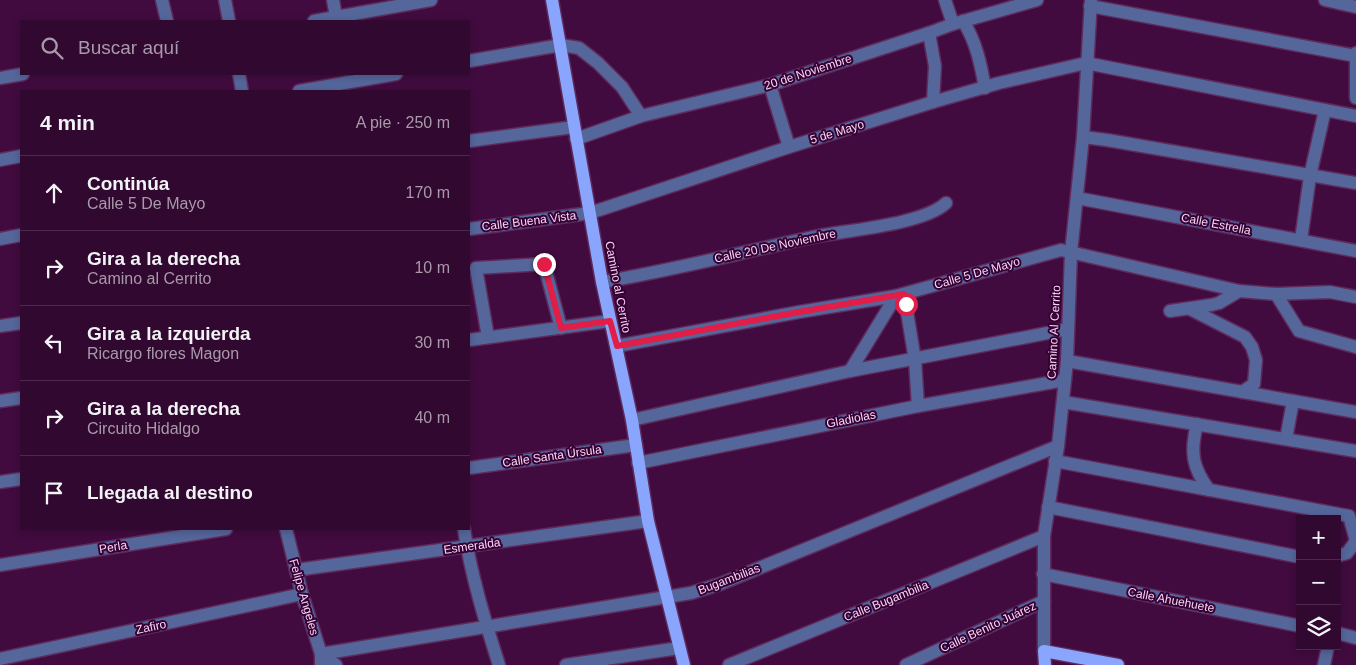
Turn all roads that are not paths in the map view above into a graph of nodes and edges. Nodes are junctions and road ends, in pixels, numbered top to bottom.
1 (162, 0) edge
2 (225, 0) edge
3 (333, 0) edge
4 (431, 0) edge
5 (552, 0) edge
6 (945, 0) edge
7 (1037, 0) edge
8 (1325, 0) edge
9 (1091, 3) edge
10 (1356, 7) edge
11 (384, 15) edge
12 (336, 17) junction
13 (167, 20) edge
14 (229, 20) edge
15 (320, 20) edge
16 (958, 22) junction
17 (929, 33) junction
18 (561, 45) junction
19 (1356, 55) edge
20 (470, 61) edge
21 (1086, 63) junction
22 (20, 75) edge
23 (239, 75) edge
24 (391, 75) edge
25 (0, 78) edge
26 (770, 86) junction
27 (985, 88) junction
28 (322, 89) edge
29 (242, 90) edge
30 (1356, 98) edge
31 (933, 102) junction
32 (1325, 110) junction
33 (641, 116) junction
34 (1356, 116) edge
35 (575, 133) junction
36 (1083, 138) junction
37 (470, 141) edge
38 (789, 147) junction
39 (20, 156) edge
40 (0, 160) edge
41 (1310, 176) junction
42 (1356, 183) edge
43 (1077, 198) junction
44 (946, 202) dead end
45 (590, 213) junction
46 (470, 229) edge
47 (20, 235) edge
48 (0, 238) edge
49 (1302, 240) junction
50 (1356, 250) edge
51 (1071, 253) junction
52 (602, 282) junction
53 (1239, 291) junction
54 (1276, 294) junction
55 (900, 295) junction
56 (1356, 297) edge
57 (1190, 308) junction
58 (1170, 311) dead end
59 (610, 321) junction
60 (20, 323) edge
61 (0, 326) edge
62 (561, 328) junction
63 (1068, 329) junction
64 (488, 337) junction
65 (470, 340) edge
66 (617, 346) junction
67 (1356, 348) edge
68 (915, 360) junction
69 (1067, 360) junction
70 (850, 371) junction
71 (1065, 380) junction
72 (1242, 392) junction
73 (20, 398) edge
74 (0, 401) edge
75 (1293, 401) junction
76 (1062, 402) junction
77 (918, 406) junction
78 (1356, 412) edge
79 (632, 420) junction
80 (1197, 424) junction
81 (1286, 439) junction
82 (636, 445) junction
83 (1058, 446) junction
84 (1356, 451) edge
85 (1055, 461) junction
86 (638, 462) junction
87 (470, 468) edge
88 (20, 479) edge
89 (0, 482) edge
90 (1209, 490) junction
91 (1048, 507) junction
92 (648, 521) junction
93 (220, 530) edge
94 (286, 530) edge
95 (464, 530) edge
96 (1044, 536) junction
97 (1356, 541) edge
98 (466, 546) junction
99 (1341, 555) edge
100 (1296, 556) edge
101 (0, 565) edge
102 (296, 570) junction
103 (1043, 574) junction
104 (302, 594) junction
105 (667, 597) junction
106 (1044, 601) junction
107 (1296, 625) edge
108 (487, 626) junction
109 (1341, 634) edge
110 (1356, 638) edge
111 (679, 648) junction
112 (1327, 650) edge
113 (1044, 651) junction
114 (0, 659) edge
115 (321, 659) edge
116 (336, 665) edge
117 (499, 665) edge
118 (566, 665) edge
119 (684, 665) edge
120 (729, 665) edge
121 (906, 665) edge
122 (1045, 665) edge
123 (1118, 665) edge
124 (1324, 665) edge

1 - 13 street
2 - 14 street
3 - 12 street
4 - 11 street
5 - 18 main road, Camino al Cerrito
6 - 16 street
7 - 16 street, 20 de Noviembre
8 - 10 street
9 - 19 street
9 - 21 street, Camino Al Cerrito
11 - 12 street
12 - 15 street
16 - 17 street, 20 de Noviembre
16 - 27 street
17 - 26 street, 20 de Noviembre
17 - 31 street
18 - 20 street
18 - 33 street
18 - 35 main road, Camino al Cerrito
19 - 30 street
21 - 27 street, 5 de Mayo
21 - 32 street
21 - 36 street, Camino Al Cerrito
22 - 25 street
23 - 29 street
24 - 28 street
26 - 33 street, 20 de Noviembre
26 - 38 street
27 - 31 street, 5 de Mayo
31 - 38 street, 5 de Mayo
32 - 34 street
32 - 41 street
33 - 35 street, 20 de Noviembre
35 - 37 street, 20 de Noviembre
35 - 45 main road, Camino al Cerrito
36 - 41 street
36 - 43 street, Camino Al Cerrito
38 - 45 street, 5 de Mayo
39 - 40 street
41 - 42 street
41 - 49 street
43 - 49 street, Calle Estrella
43 - 51 street, Camino Al Cerrito
44 - 52 street, Calle 20 De Noviembre
45 - 46 street, Calle Buena Vista
45 - 52 main road, Camino al Cerrito
47 - 48 street
49 - 50 street, Calle Estrella
51 - 53 street, Calle 5 De Mayo
51 - 55 street, Calle 5 De Mayo
51 - 63 street, Camino Al Cerrito
52 - 59 main road, Camino al Cerrito
53 - 54 street, Calle 5 De Mayo
53 - 57 street
54 - 56 street, Calle 5 De Mayo
54 - 67 street
55 - 66 street, Calle 5 De Mayo
55 - 68 street
55 - 70 street
57 - 58 street
57 - 72 street
59 - 62 street
59 - 66 main road, Camino al Cerrito
60 - 61 street
62 - 64 street
62 - 64 street
63 - 68 street
63 - 69 street, Camino Al Cerrito
64 - 65 street
66 - 79 main road, Camino al Cerrito
68 - 70 street
68 - 77 street
69 - 71 street, Camino Al Cerrito
69 - 72 street
70 - 79 street
71 - 76 street, Camino Al Cerrito
71 - 77 street, Gladiolas
72 - 75 street
73 - 74 street
75 - 78 street
75 - 81 street
76 - 80 street
76 - 83 street, Camino Al Cerrito
77 - 86 street, Gladiolas
79 - 82 main road, Camino al Cerrito
80 - 81 street
80 - 90 street
81 - 84 street
82 - 86 main road, Camino al Cerrito
82 - 87 street, Calle Santa Úrsula
83 - 85 street, Camino Al Cerrito
83 - 105 street, Bugambilias
85 - 90 street
85 - 91 street, Camino Al Cerrito
86 - 92 main road, Camino al Cerrito
88 - 89 street
90 - 97 street
91 - 96 street, Camino Al Cerrito
91 - 100 street
92 - 98 street, Esmeralda
92 - 105 main road, Camino al Cerrito
93 - 101 street, Perla
94 - 102 street, Felipe Angeles
95 - 98 street
96 - 103 street, Camino Al Cerrito
96 - 120 street, Calle Bugambilia
97 - 99 street
98 - 102 street, Esmeralda
98 - 108 street
102 - 104 street, Felipe Angeles
103 - 106 street, Camino Al Cerrito
103 - 107 street, Calle Ahuehuete
104 - 114 street, Zafiro
104 - 115 street, Felipe Angeles
105 - 108 street, Bugambilias
105 - 111 main road, Camino al Cerrito
106 - 113 street, Camino Al Cerrito
106 - 121 street, Calle Benito Juárez
108 - 115 street, Bugambilias
108 - 117 street
109 - 110 street
111 - 118 street
111 - 119 main road, Camino al Cerrito
112 - 124 street
113 - 122 main road, Camino Al Cerrito
113 - 123 main road
115 - 116 street

